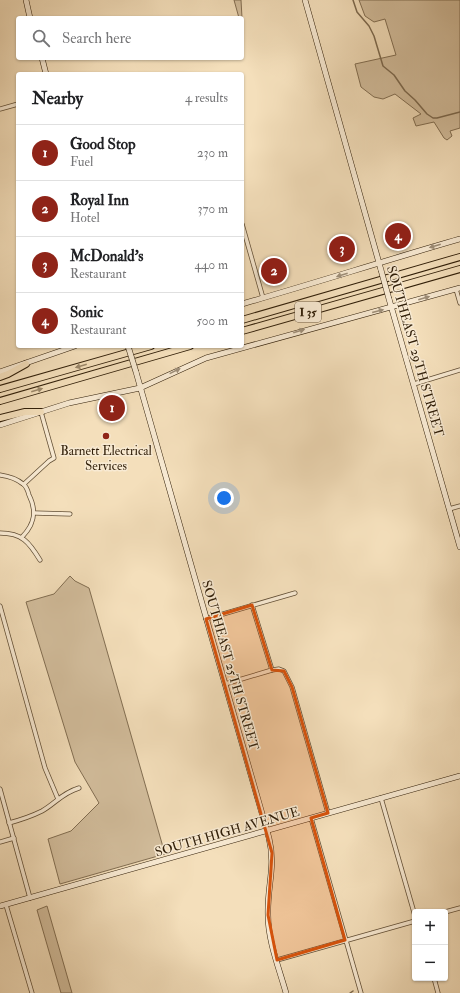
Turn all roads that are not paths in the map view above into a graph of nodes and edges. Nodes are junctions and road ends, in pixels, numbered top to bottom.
1 (26, 0) edge
2 (305, 0) edge
3 (30, 16) edge
4 (42, 60) edge
5 (46, 72) edge
6 (16, 105) edge
7 (0, 109) edge
8 (244, 231) edge
9 (460, 239) edge
10 (460, 257) edge
11 (378, 262) junction
12 (460, 269) edge
13 (458, 288) edge
14 (263, 298) junction
15 (244, 303) edge
16 (460, 304) edge
17 (392, 307) junction
18 (244, 319) edge
19 (244, 330) edge
20 (244, 347) edge
21 (70, 348) edge
22 (129, 348) edge
23 (144, 348) edge
24 (183, 348) edge
25 (240, 348) edge
26 (26, 364) junction
27 (460, 370) edge
28 (0, 372) edge
29 (0, 378) edge
30 (414, 384) junction
31 (140, 388) junction
32 (0, 389) edge
33 (0, 401) edge
34 (41, 412) junction
35 (0, 418) edge
36 (0, 425) edge
37 (0, 475) edge
38 (24, 484) junction
39 (460, 506) edge
40 (449, 509) junction
41 (35, 513) junction
42 (70, 514) dead end
43 (0, 533) edge
44 (22, 537) junction
45 (460, 547) edge
46 (40, 560) dead end
47 (295, 593) dead end
48 (252, 605) junction
49 (0, 606) edge
50 (206, 619) junction
51 (272, 670) junction
52 (225, 684) junction
53 (460, 776) edge
54 (79, 788) dead end
55 (0, 790) edge
56 (381, 798) junction
57 (58, 799) junction
58 (328, 813) junction
59 (311, 818) junction
60 (9, 822) junction
61 (267, 831) junction
62 (14, 838) junction
63 (0, 842) edge
64 (30, 898) junction
65 (6, 905) junction
66 (0, 906) edge
67 (460, 908) edge
68 (413, 909) edge
69 (448, 911) edge
70 (412, 922) edge
71 (346, 940) junction
72 (277, 960) junction
73 (435, 981) edge
74 (32, 993) edge
75 (286, 993) edge
76 (361, 993) edge
77 (438, 993) edge

1 - 3 main road
2 - 11 main road, SOUTHEAST 29TH STREET
4 - 5 main road
6 - 7 street
8 - 14 street
9 -> 11 main road
10 - 18 highway, I 35
11 -> 14 main road
11 - 17 main road, SOUTHEAST 29TH STREET, bridge
12 - 19 highway, I 35
13 - 16 street
17 -> 13 main road
14 - 15 main road
20 -> 17 main road
17 - 30 main road, SOUTHEAST 29TH STREET
21 - 26 main road
22 - 31 main road, SOUTHEAST 25TH STREET, bridge
23 -> 32 highway
33 -> 24 highway
31 -> 25 main road
26 - 28 main road
26 - 29 highway
27 - 30 street
30 - 40 main road, SOUTHEAST 29TH STREET
31 - 34 main road
31 - 50 main road, SOUTHEAST 25TH STREET
34 - 35 highway
34 - 36 main road
34 - 38 street
37 - 38 street
38 - 41 street
39 - 40 street
40 - 45 main road, SOUTHEAST 29TH STREET
41 - 42 street
41 - 44 street
43 - 44 street
44 - 46 street
47 - 48 street
48 - 50 street
48 - 51 street
49 - 57 street
50 - 52 main road, SOUTHEAST 25TH STREET
51 - 52 street
51 - 58 street
52 - 61 main road, SOUTHEAST 25TH STREET
53 - 56 main road, SOUTH HIGH AVENUE
54 - 57 street
55 - 60 street
56 - 58 main road, SOUTH HIGH AVENUE
56 - 68 street
57 - 60 street
58 - 59 main road, SOUTH HIGH AVENUE
59 - 61 main road, SOUTH HIGH AVENUE
59 - 71 street
60 - 62 street
61 - 64 main road, SOUTH HIGH AVENUE
61 - 72 main road, SOUTHEAST 25TH STREET
62 - 63 street
62 - 64 street
64 - 65 main road, SOUTH HIGH AVENUE
65 - 66 main road, SOUTH HIGH AVENUE
65 - 74 street
67 - 69 street
70 - 71 street
71 - 72 street
71 - 76 street
72 - 75 main road, SOUTHEAST 25TH STREET
73 - 77 street

